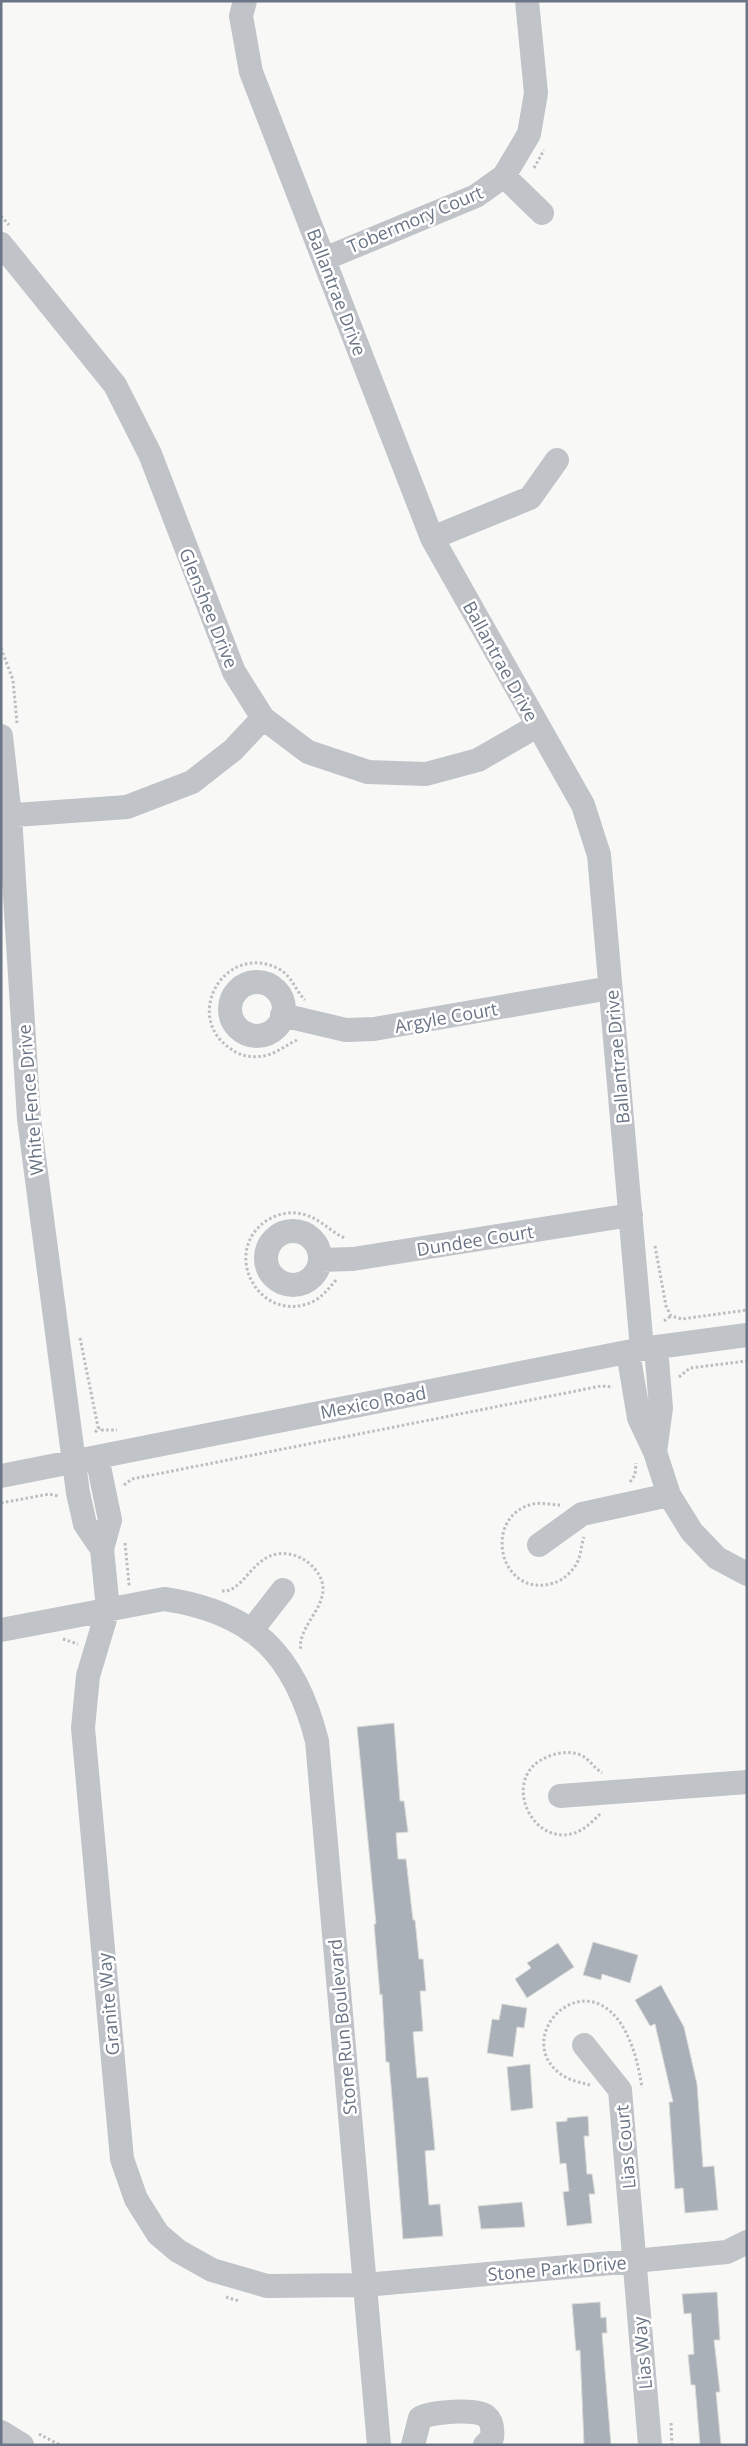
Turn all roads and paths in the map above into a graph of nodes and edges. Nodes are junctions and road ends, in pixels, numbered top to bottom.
1 (245, 1) edge
2 (527, 1) edge
3 (545, 147) dead end
4 (510, 182) junction
5 (542, 212) dead end
6 (1, 216) edge
7 (8, 237) edge
8 (324, 259) junction
9 (557, 460) dead end
10 (432, 538) junction
11 (263, 718) junction
12 (537, 726) junction
13 (1, 736) edge
14 (6, 816) edge
15 (610, 988) junction
16 (311, 1004) dead end
17 (282, 1015) dead end
18 (304, 1040) dead end
19 (630, 1215) junction
20 (654, 1242) dead end
21 (320, 1260) dead end
22 (747, 1310) edge
23 (670, 1316) junction
24 (664, 1321) dead end
25 (78, 1330) dead end
26 (747, 1335) edge
27 (642, 1349) junction
28 (747, 1360) edge
29 (676, 1384) dead end
30 (619, 1390) dead end
31 (100, 1428) junction
32 (124, 1429) dead end
33 (95, 1432) dead end
34 (645, 1454) junction
35 (97, 1457) junction
36 (74, 1462) junction
37 (1, 1476) edge
38 (626, 1485) dead end
39 (123, 1488) dead end
40 (669, 1495) junction
41 (63, 1498) dead end
42 (568, 1502) dead end
43 (1, 1503) edge
44 (585, 1535) dead end
45 (125, 1540) dead end
46 (539, 1545) dead end
47 (102, 1549) junction
48 (747, 1574) edge
49 (138, 1584) dead end
50 (283, 1590) dead end
51 (213, 1591) dead end
52 (108, 1609) junction
53 (82, 1614) junction
54 (1, 1630) edge
55 (251, 1631) junction
56 (77, 1651) dead end
57 (305, 1658) dead end
58 (747, 1782) edge
59 (560, 1796) dead end
60 (584, 2045) dead end
61 (747, 2242) edge
62 (634, 2261) junction
63 (365, 2285) junction
64 (222, 2296) dead end
65 (248, 2303) dead end
66 (1, 2432) edge
67 (22, 2445) edge
68 (379, 2445) edge
69 (412, 2445) edge
70 (486, 2445) edge
71 (650, 2445) edge

1 - 8 street, Ballantrae Drive
2 - 4 street, Tobermory Court
3 - 4 path
4 - 5 street
4 - 8 street, Tobermory Court
6 - 7 path
7 - 11 street, Glenshee Drive
8 - 10 street, Ballantrae Drive
9 - 10 street
10 - 12 street, Ballantrae Drive
11 - 12 street, Glenshee Drive
11 - 14 street
12 - 15 street, Ballantrae Drive
13 - 14 street, White Fence Drive
14 - 36 street, White Fence Drive
15 - 17 street, Argyle Court
15 - 19 street, Ballantrae Drive
16 - 18 path
19 - 21 street, Dundee Court
19 - 27 street, Ballantrae Drive
20 - 23 path
22 - 23 path
23 - 24 path
25 - 31 path
26 - 27 street, Mexico Road
27 - 34 street
27 - 35 street, Mexico Road
28 - 29 path
30 - 39 path
31 - 32 path
31 - 33 path
34 - 38 path
34 - 40 street
35 - 36 street, Mexico Road
35 - 47 street, Granite Way
36 - 37 street, Mexico Road
36 - 47 street, Granite Way
40 - 46 street
40 - 48 street
41 - 43 path
42 - 44 path
45 - 49 path
47 - 52 street, Granite Way
50 - 55 street
51 - 57 path
52 - 53 street, Stone Run Boulevard
52 - 55 street, Stone Run Boulevard
52 - 63 street, Granite Way
53 - 54 street, Stone Run Boulevard
53 - 56 path
55 - 63 street, Stone Run Boulevard
58 - 59 street
60 - 62 street, Lias Court
61 - 62 street, Stone Park Drive
62 - 63 street, Stone Park Drive
62 - 71 street, Lias Way
63 - 68 street, Stone Run Boulevard
64 - 65 path
66 - 67 street
69 - 70 street

